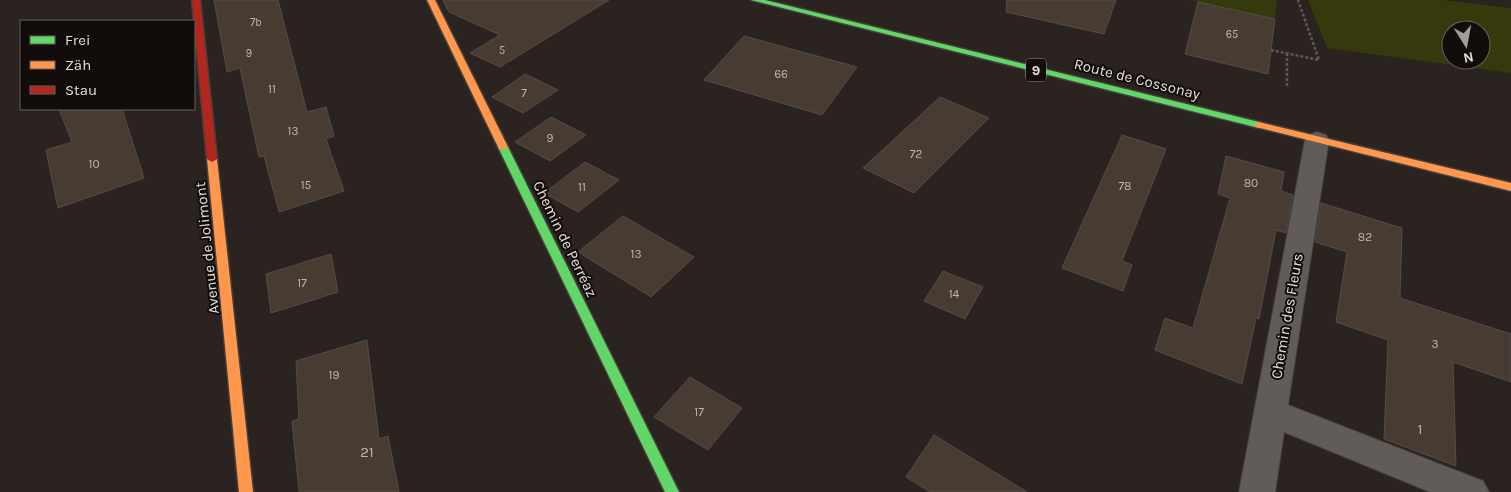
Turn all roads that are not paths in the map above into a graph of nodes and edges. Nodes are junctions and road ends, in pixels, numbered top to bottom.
1 (196, 0) edge
2 (431, 0) edge
3 (755, 0) edge
4 (1318, 140) junction
5 (1511, 187) edge
6 (1270, 412) junction
7 (246, 492) edge
8 (672, 492) edge
9 (1257, 492) edge
10 (1471, 492) edge

1 - 7 street, Avenue de Jolimont
2 - 8 street, Chemin de Perréaz
3 - 4 street, Route de Cossonay / 9
4 - 5 street, Route de Cossonay / 9
4 - 6 street, Chemin des Fleurs
6 - 9 street, Chemin des Fleurs
6 - 10 street

